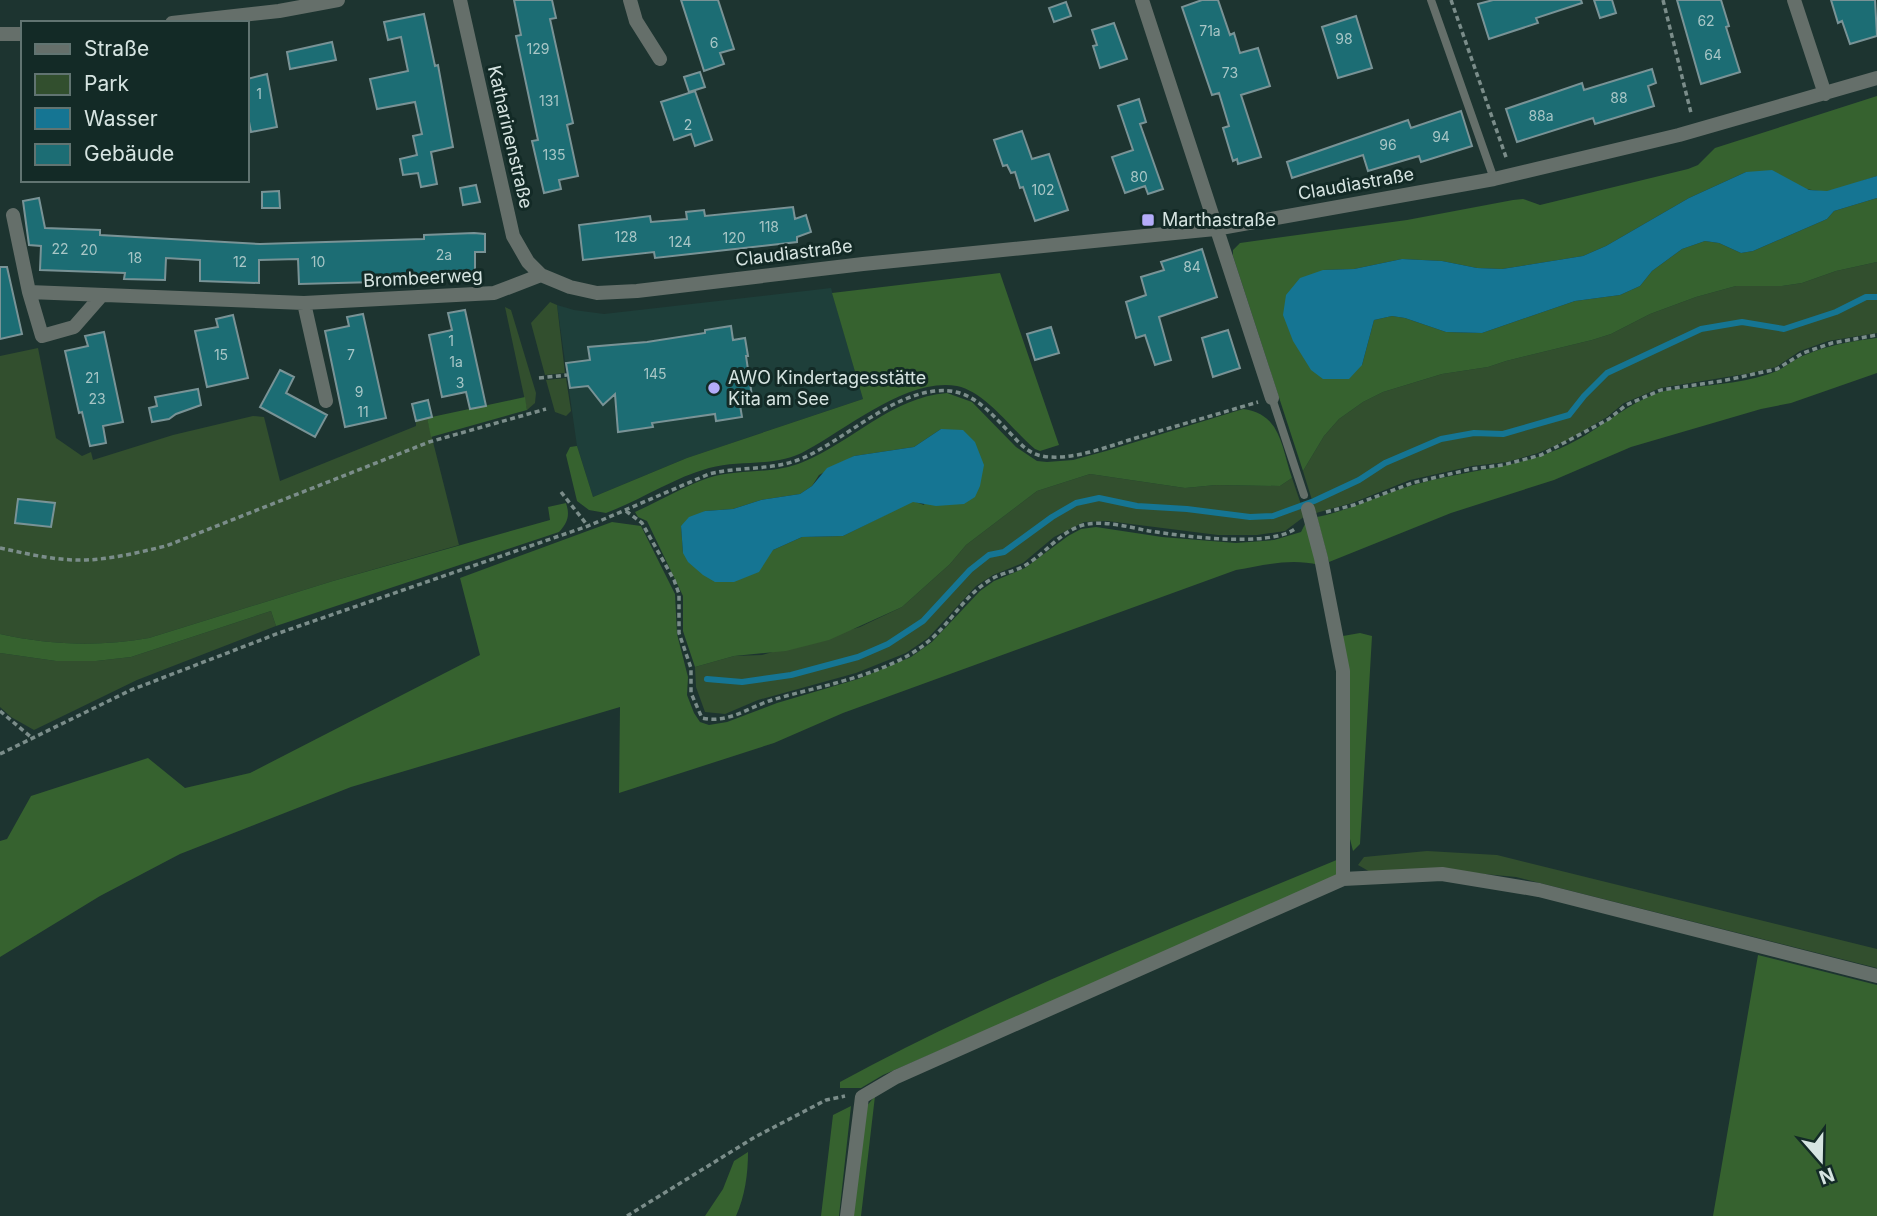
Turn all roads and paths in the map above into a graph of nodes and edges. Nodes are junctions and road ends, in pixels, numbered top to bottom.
1 (338, 0) edge
2 (460, 0) edge
3 (630, 0) edge
4 (1142, 0) edge
5 (1431, 0) edge
6 (1451, 0) edge
7 (1663, 0) edge
8 (1794, 0) edge
9 (190, 21) edge
10 (0, 34) edge
11 (21, 34) edge
12 (660, 59) dead end
13 (1877, 78) edge
14 (1825, 94) junction
15 (1696, 131) junction
16 (1512, 175) junction
17 (1494, 179) junction
18 (13, 215) dead end
19 (1215, 229) junction
20 (541, 275) junction
21 (29, 292) junction
22 (102, 295) junction
23 (304, 303) junction
24 (1877, 335) edge
25 (567, 375) dead end
26 (539, 379) dead end
27 (1272, 398) junction
28 (326, 401) dead end
29 (546, 409) dead end
30 (561, 492) dead end
31 (1308, 507) junction
32 (626, 511) junction
33 (588, 526) junction
34 (0, 548) edge
35 (0, 711) edge
36 (32, 738) junction
37 (0, 754) edge
38 (1343, 879) junction
39 (1877, 976) edge
40 (862, 1097) junction
41 (627, 1216) edge
42 (847, 1216) edge

1 - 9 street
2 - 20 street, Katharinenstraße
3 - 12 street
4 - 19 street
5 - 17 lane
6 - 16 path
7 - 15 path
8 - 14 street
10 - 11 street
13 - 14 street, Claudiastraße
14 - 15 street, Claudiastraße
15 - 16 street, Claudiastraße
16 - 17 street, Claudiastraße
17 - 19 street, Claudiastraße
18 - 21 street
19 - 20 street, Claudiastraße
19 - 27 street
20 - 23 street, Brombeerweg
21 - 22 street, Brombeerweg
21 - 22 street
22 - 23 street, Brombeerweg
23 - 28 street
24 - 31 path
25 - 26 path
27 - 31 lane
27 - 32 path
29 - 34 path
30 - 33 path
31 - 32 path
31 - 38 street
32 - 33 path
33 - 36 path
35 - 36 path
36 - 37 path
38 - 39 street
38 - 40 street
40 - 41 path
40 - 42 street

